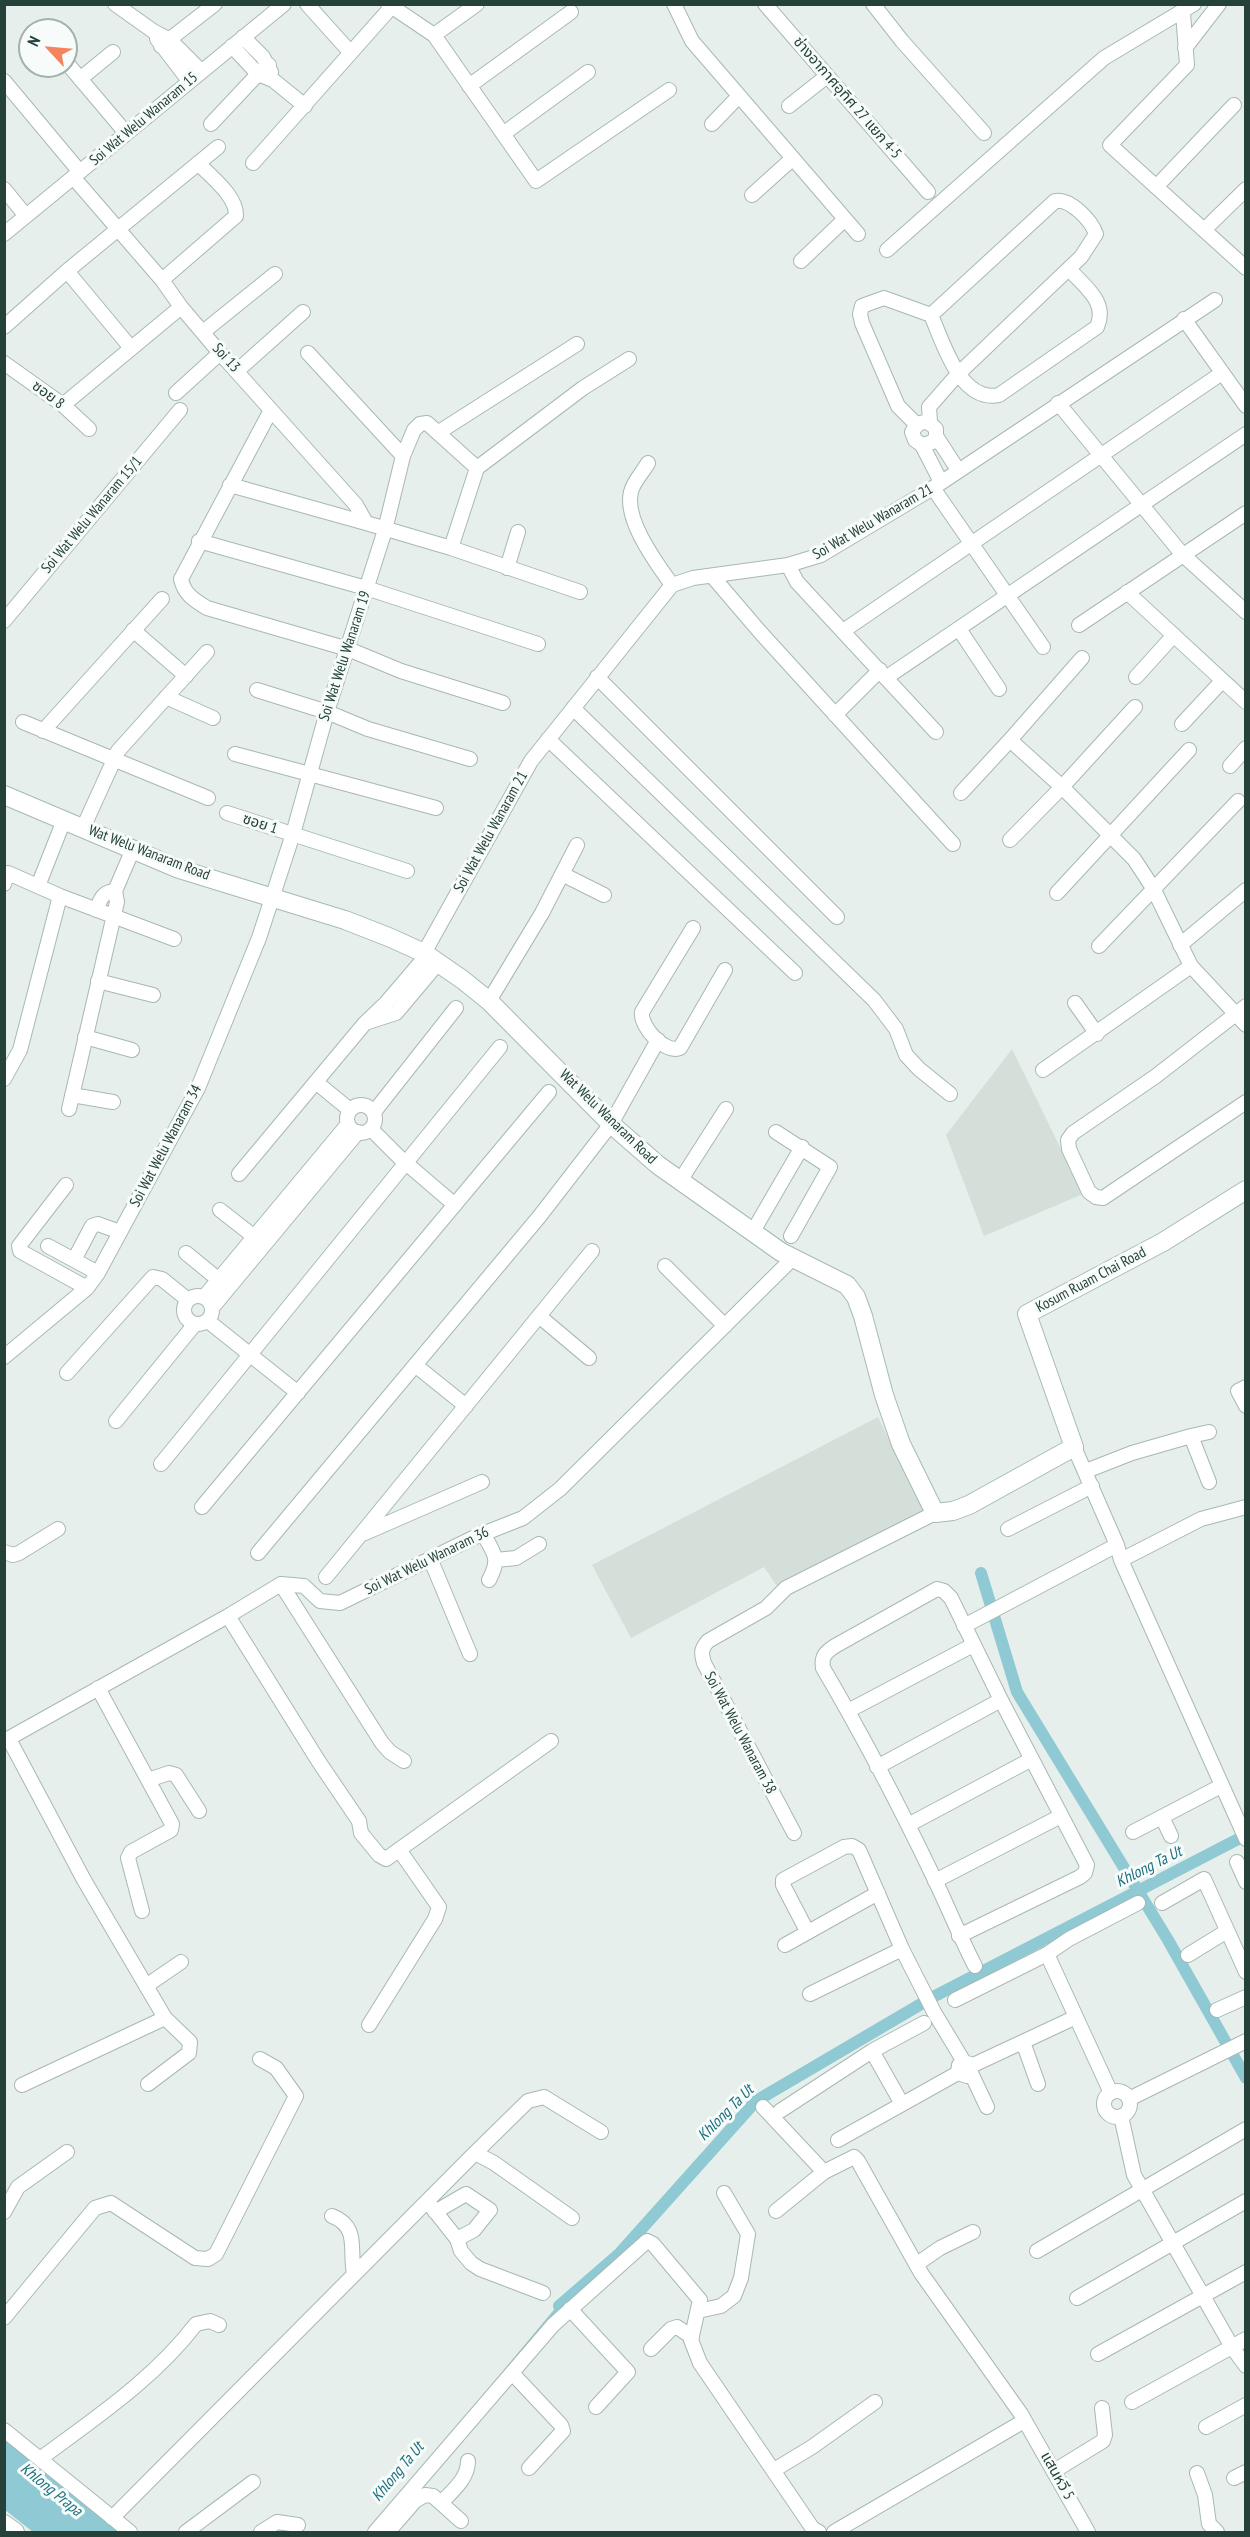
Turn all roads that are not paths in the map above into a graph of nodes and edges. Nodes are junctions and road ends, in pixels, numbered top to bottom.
1 (215, 4) edge
2 (284, 4) edge
3 (307, 4) edge
4 (477, 4) edge
5 (674, 4) edge
6 (765, 4) edge
7 (873, 4) edge
8 (1219, 4) edge
9 (117, 5) edge
10 (391, 6) edge
11 (1188, 9) edge
12 (571, 12) dead end
13 (434, 35) junction
14 (237, 41) junction
15 (166, 43) junction
16 (1185, 48) junction
17 (113, 52) dead end
18 (350, 52) junction
19 (269, 65) junction
20 (201, 71) junction
21 (588, 72) dead end
22 (258, 74) junction
23 (827, 76) junction
24 (78, 77) edge
25 (80, 79) junction
26 (273, 80) junction
27 (4, 81) edge
28 (189, 81) junction
29 (469, 86) junction
30 (669, 90) dead end
31 (738, 97) junction
32 (1234, 105) dead end
33 (305, 106) junction
34 (789, 106) dead end
35 (211, 124) dead end
36 (712, 124) dead end
37 (126, 133) junction
38 (984, 133) dead end
39 (503, 134) junction
40 (218, 147) dead end
41 (792, 159) junction
42 (198, 163) junction
43 (253, 163) dead end
44 (76, 175) junction
45 (1156, 187) junction
46 (4, 189) edge
47 (1245, 189) edge
48 (928, 192) dead end
49 (752, 195) dead end
50 (26, 216) junction
51 (845, 219) junction
52 (118, 229) junction
53 (1204, 230) junction
54 (4, 234) edge
55 (858, 234) dead end
56 (887, 250) dead end
57 (801, 261) dead end
58 (1245, 268) edge
59 (1069, 269) junction
60 (67, 272) junction
61 (275, 274) dead end
62 (162, 280) junction
63 (1215, 300) dead end
64 (181, 307) junction
65 (303, 312) dead end
66 (931, 315) junction
67 (1184, 319) junction
68 (4, 327) edge
69 (203, 332) junction
70 (577, 344) dead end
71 (131, 348) junction
72 (220, 353) junction
73 (308, 353) dead end
74 (629, 359) dead end
75 (4, 363) edge
76 (237, 371) junction
77 (1222, 373) junction
78 (957, 375) junction
79 (176, 393) dead end
80 (1244, 400) edge
81 (1058, 403) junction
82 (63, 405) junction
83 (180, 410) dead end
84 (271, 410) junction
85 (923, 423) junction
86 (89, 429) dead end
87 (439, 432) junction
88 (1245, 434) edge
89 (936, 436) junction
90 (922, 445) junction
91 (1101, 455) junction
92 (404, 456) junction
93 (648, 463) dead end
94 (477, 468) junction
95 (958, 470) junction
96 (230, 485) junction
97 (937, 485) junction
98 (1142, 504) junction
99 (1242, 521) edge
100 (366, 523) junction
101 (385, 530) junction
102 (518, 532) dead end
103 (199, 541) junction
104 (971, 543) junction
105 (451, 548) junction
106 (1182, 554) junction
107 (788, 565) junction
108 (507, 568) junction
109 (713, 577) junction
110 (672, 585) junction
111 (366, 588) junction
112 (580, 592) dead end
113 (1127, 592) junction
114 (1008, 596) junction
115 (162, 599) dead end
116 (1245, 612) edge
117 (4, 621) edge
118 (1079, 625) dead end
119 (959, 629) junction
120 (133, 630) junction
121 (843, 631) junction
122 (1174, 636) junction
123 (538, 644) dead end
124 (1043, 647) dead end
125 (348, 649) junction
126 (207, 652) dead end
127 (1082, 658) dead end
128 (884, 674) junction
129 (186, 676) junction
130 (597, 677) junction
131 (1136, 677) dead end
132 (1222, 681) junction
133 (999, 689) dead end
134 (257, 690) dead end
135 (166, 698) junction
136 (1245, 702) edge
137 (503, 703) dead end
138 (1135, 707) dead end
139 (573, 708) junction
140 (327, 712) junction
141 (835, 714) junction
142 (213, 718) dead end
143 (22, 722) dead end
144 (1182, 724) dead end
145 (43, 731) junction
146 (936, 732) dead end
147 (548, 739) junction
148 (1010, 740) junction
149 (1245, 748) edge
150 (1189, 750) dead end
151 (235, 754) dead end
152 (470, 759) dead end
153 (113, 761) junction
154 (1230, 766) dead end
155 (309, 773) junction
156 (1062, 787) junction
157 (961, 793) dead end
158 (4, 795) edge
159 (208, 798) dead end
160 (1238, 801) dead end
161 (436, 808) dead end
162 (227, 813) dead end
163 (64, 820) junction
164 (83, 828) junction
165 (293, 834) junction
166 (1111, 835) junction
167 (1010, 840) dead end
168 (954, 844) dead end
169 (577, 845) dead end
170 (133, 849) junction
171 (407, 871) dead end
172 (562, 874) junction
173 (4, 884) edge
174 (38, 886) junction
175 (1153, 888) junction
176 (1245, 890) edge
177 (115, 891) junction
178 (1057, 893) dead end
179 (604, 895) dead end
180 (60, 896) junction
181 (272, 897) junction
182 (96, 910) junction
183 (112, 916) junction
184 (837, 917) dead end
185 (693, 928) dead end
186 (174, 939) dead end
187 (1180, 945) junction
188 (1099, 946) dead end
189 (430, 957) junction
190 (1191, 966) junction
191 (725, 970) dead end
192 (795, 973) dead end
193 (98, 981) junction
194 (153, 995) dead end
195 (489, 1000) junction
196 (1075, 1002) dead end
197 (456, 1008) dead end
198 (1243, 1015) edge
199 (1097, 1034) junction
200 (85, 1037) junction
201 (658, 1040) junction
202 (500, 1047) dead end
203 (132, 1050) dead end
204 (1043, 1070) dead end
205 (4, 1079) edge
206 (317, 1083) junction
207 (549, 1092) dead end
208 (950, 1094) dead end
209 (113, 1102) dead end
210 (1245, 1102) edge
211 (726, 1109) dead end
212 (374, 1112) junction
213 (356, 1124) junction
214 (611, 1124) junction
215 (776, 1131) dead end
216 (802, 1148) junction
217 (406, 1163) junction
218 (239, 1174) dead end
219 (680, 1181) junction
220 (66, 1185) dead end
221 (1245, 1190) edge
222 (455, 1205) junction
223 (220, 1210) dead end
224 (120, 1232) junction
225 (752, 1233) junction
226 (791, 1236) dead end
227 (260, 1241) junction
228 (48, 1246) dead end
229 (592, 1251) dead end
230 (186, 1253) dead end
231 (792, 1259) junction
232 (74, 1260) junction
233 (665, 1266) dead end
234 (98, 1273) junction
235 (219, 1280) junction
236 (87, 1288) junction
237 (188, 1300) junction
238 (205, 1313) junction
239 (539, 1316) junction
240 (725, 1326) junction
241 (250, 1355) junction
242 (4, 1357) edge
243 (589, 1358) dead end
244 (415, 1365) junction
245 (67, 1373) dead end
246 (1245, 1387) edge
247 (298, 1393) junction
248 (466, 1406) junction
249 (1245, 1406) edge
250 (117, 1421) dead end
251 (1209, 1431) dead end
252 (1191, 1436) junction
253 (1074, 1447) junction
254 (161, 1464) dead end
255 (1086, 1471) junction
256 (482, 1482) dead end
257 (1209, 1482) dead end
258 (1092, 1486) junction
259 (202, 1507) dead end
260 (1245, 1507) edge
261 (935, 1513) junction
262 (58, 1529) dead end
263 (1008, 1530) dead end
264 (483, 1533) junction
265 (361, 1534) junction
266 (539, 1544) dead end
267 (1117, 1545) junction
268 (4, 1552) edge
269 (258, 1552) dead end
270 (430, 1558) junction
271 (496, 1560) junction
272 (1121, 1560) junction
273 (326, 1577) dead end
274 (489, 1580) dead end
275 (281, 1584) junction
276 (228, 1616) junction
277 (964, 1626) junction
278 (973, 1645) junction
279 (470, 1654) dead end
280 (98, 1688) junction
281 (1001, 1700) junction
282 (848, 1711) junction
283 (6, 1740) edge
284 (551, 1741) dead end
285 (1032, 1759) junction
286 (404, 1761) dead end
287 (877, 1767) junction
288 (148, 1780) junction
289 (1221, 1786) junction
290 (199, 1811) dead end
291 (1061, 1816) junction
292 (1162, 1817) junction
293 (908, 1825) junction
294 (1133, 1832) dead end
295 (794, 1833) dead end
296 (1172, 1836) dead end
297 (1245, 1839) edge
298 (400, 1851) junction
299 (1237, 1862) dead end
300 (935, 1881) junction
301 (1245, 1882) edge
302 (878, 1893) junction
303 (1138, 1903) dead end
304 (1162, 1903) dead end
305 (142, 1911) dead end
306 (807, 1931) junction
307 (1227, 1931) junction
308 (960, 1936) junction
309 (785, 1945) dead end
310 (902, 1948) junction
311 (1047, 1954) junction
312 (1188, 1955) dead end
313 (181, 1962) dead end
314 (975, 1966) dead end
315 (1245, 1972) edge
316 (146, 1986) junction
317 (810, 1994) dead end
318 (1245, 1997) edge
319 (955, 2000) dead end
320 (1217, 2010) dead end
321 (1076, 2017) junction
322 (165, 2019) junction
323 (924, 2023) dead end
324 (369, 2025) dead end
325 (1023, 2042) junction
326 (1235, 2047) edge
327 (872, 2051) junction
328 (260, 2059) dead end
329 (966, 2068) junction
330 (148, 2084) dead end
331 (1038, 2084) dead end
332 (22, 2085) dead end
333 (1111, 2092) junction
334 (1129, 2099) junction
335 (902, 2104) junction
336 (763, 2107) dead end
337 (987, 2107) dead end
338 (780, 2111) dead end
339 (1121, 2116) junction
340 (1245, 2129) edge
341 (601, 2132) dead end
342 (838, 2139) dead end
343 (67, 2152) dead end
344 (475, 2153) junction
345 (824, 2172) junction
346 (1142, 2189) junction
347 (724, 2193) dead end
348 (1245, 2201) edge
349 (431, 2207) junction
350 (6, 2209) edge
351 (776, 2211) dead end
352 (332, 2216) dead end
353 (572, 2218) dead end
354 (973, 2232) dead end
355 (457, 2239) junction
356 (1174, 2243) junction
357 (1036, 2252) dead end
358 (917, 2264) junction
359 (1245, 2272) edge
360 (354, 2274) junction
361 (543, 2293) dead end
362 (1204, 2295) junction
363 (1077, 2298) dead end
364 (570, 2309) junction
365 (698, 2311) junction
366 (4, 2318) edge
367 (219, 2325) dead end
368 (692, 2337) junction
369 (1245, 2339) edge
370 (1232, 2347) junction
371 (651, 2349) dead end
372 (1098, 2354) dead end
373 (1245, 2366) edge
374 (512, 2373) junction
375 (875, 2402) dead end
376 (1132, 2402) dead end
377 (1245, 2405) edge
378 (596, 2407) dead end
379 (1102, 2408) dead end
380 (1024, 2421) junction
381 (1206, 2427) dead end
382 (4, 2430) edge
383 (40, 2459) junction
384 (468, 2461) dead end
385 (529, 2468) dead end
386 (774, 2470) junction
387 (1054, 2471) junction
388 (1197, 2473) dead end
389 (253, 2482) dead end
390 (441, 2503) junction
391 (112, 2518) junction
392 (461, 2521) dead end
393 (4, 2524) edge
394 (298, 2524) dead end
395 (15, 2532) edge
396 (130, 2532) edge
397 (186, 2532) edge
398 (261, 2532) edge
399 (375, 2532) edge
400 (388, 2532) edge
401 (819, 2532) edge
402 (834, 2532) edge
403 (1088, 2532) edge
404 (1217, 2532) edge

1 - 15 street
2 - 14 street, Soi Wat Welu Wanaram 15
3 - 18 street
4 - 13 street
5 - 31 street
6 - 23 street, ช่างอากาศอุทิศ 27 แยก 4-5
7 - 38 street
8 - 16 street
9 - 15 street
10 - 13 street
10 - 18 street
11 - 16 street
11 - 56 street
12 - 29 street
13 - 29 street
14 - 19 street
14 - 20 street, Soi Wat Welu Wanaram 15
14 - 22 street
15 - 20 street
15 - 28 street
16 - 45 street
17 - 25 street
18 - 33 street
19 - 22 street
19 - 26 street
20 - 28 street, Soi Wat Welu Wanaram 15
21 - 39 street
22 - 26 street
22 - 35 street
23 - 34 street
23 - 48 street, ช่างอากาศอุทิศ 27 แยก 4-5
24 - 25 street
25 - 37 street
26 - 33 street
27 - 44 street, Soi 13
28 - 37 street, Soi Wat Welu Wanaram 15
29 - 39 street
30 - 39 street
31 - 36 street
31 - 41 street
32 - 45 street
33 - 43 street
37 - 44 street, Soi Wat Welu Wanaram 15
40 - 42 street
41 - 49 street
41 - 51 street
42 - 52 street
42 - 62 street
44 - 50 street, Soi Wat Welu Wanaram 15
44 - 52 street, Soi 13
45 - 53 street
46 - 50 street
47 - 53 street
50 - 54 street, Soi Wat Welu Wanaram 15
51 - 55 street
51 - 57 street
52 - 60 street
52 - 62 street, Soi 13
53 - 58 street
59 - 66 street
59 - 78 street
59 - 78 street
60 - 68 street
60 - 71 street
61 - 69 street
62 - 64 street, Soi 13
63 - 67 street, Soi Wat Welu Wanaram 21
64 - 69 street, Soi 13
64 - 71 street
65 - 76 street
66 - 78 street
66 - 85 street
67 - 77 street
67 - 81 street, Soi Wat Welu Wanaram 21
69 - 72 street, Soi 13
70 - 87 street
71 - 82 street
72 - 76 street, Soi 13
72 - 79 street
73 - 92 street
74 - 94 street
75 - 82 street, ซอย 8
76 - 84 street, Soi 13
77 - 80 street
77 - 91 street
78 - 85 street
81 - 91 street
81 - 95 street, Soi Wat Welu Wanaram 21
82 - 86 street, ซอย 8
83 - 117 street, Soi Wat Welu Wanaram 15/1
84 - 96 street
84 - 100 street, Soi 13
85 - 89 street
85 - 90 street
87 - 92 street, Soi Wat Welu Wanaram 19
87 - 94 street
88 - 98 street
89 - 90 street
89 - 95 street
90 - 97 street
91 - 98 street
91 - 104 street
92 - 101 street, Soi Wat Welu Wanaram 19
93 - 110 street
94 - 105 street
95 - 97 street, Soi Wat Welu Wanaram 21
96 - 100 street
96 - 103 street
97 - 104 street
97 - 107 street, Soi Wat Welu Wanaram 21
98 - 106 street
98 - 114 street
99 - 106 street
100 - 101 street
101 - 105 street
101 - 111 street, Soi Wat Welu Wanaram 19
102 - 108 street
103 - 111 street
103 - 125 street
104 - 114 street
104 - 121 street
105 - 108 street
106 - 113 street
106 - 116 street
107 - 109 street, Soi Wat Welu Wanaram 21
107 - 121 street
108 - 112 street
109 - 110 street, Soi Wat Welu Wanaram 21
109 - 141 street
110 - 130 street, Soi Wat Welu Wanaram 21
111 - 123 street
111 - 125 street, Soi Wat Welu Wanaram 19
113 - 118 street
113 - 122 street
114 - 119 street
114 - 124 street
115 - 120 street
119 - 128 street
119 - 133 street
120 - 129 street
120 - 145 street
121 - 128 street
122 - 131 street
122 - 132 street
125 - 137 street
125 - 140 street, Soi Wat Welu Wanaram 19
126 - 129 street
127 - 148 street
128 - 141 street
128 - 146 street
129 - 135 street
130 - 139 street, Soi Wat Welu Wanaram 21
130 - 184 street
132 - 136 street
132 - 144 street
134 - 140 street
135 - 142 street
135 - 153 street
138 - 156 street
139 - 147 street, Soi Wat Welu Wanaram 21
139 - 208 street
140 - 152 street
140 - 155 street, Soi Wat Welu Wanaram 19
141 - 168 street
143 - 145 street
145 - 153 street
147 - 189 street, Soi Wat Welu Wanaram 21
147 - 192 street
148 - 156 street
148 - 157 street
149 - 154 street
150 - 166 street
151 - 155 street
153 - 159 street
153 - 164 street
155 - 161 street
155 - 165 street, Soi Wat Welu Wanaram 19
156 - 166 street
156 - 167 street
158 - 163 street, Wat Welu Wanaram Road
160 - 175 street
162 - 165 street, ซอย 1
163 - 164 street, Wat Welu Wanaram Road
163 - 174 street
164 - 170 street, Wat Welu Wanaram Road
165 - 171 street, ซอย 1
165 - 181 street, Soi Wat Welu Wanaram 19
166 - 175 street
166 - 178 street
169 - 172 street
170 - 177 street
170 - 181 street, Wat Welu Wanaram Road
172 - 179 street
172 - 195 street
173 - 174 street
174 - 180 street
175 - 187 street
175 - 188 street
176 - 187 street
177 - 182 street
177 - 183 street
180 - 182 street
180 - 205 street
181 - 189 street, Wat Welu Wanaram Road
181 - 224 street, Soi Wat Welu Wanaram 34
182 - 183 street
183 - 186 street
183 - 193 street
185 - 201 street
187 - 190 street
189 - 195 street, Wat Welu Wanaram Road
189 - 206 street, Soi Wat Welu Wanaram 21
190 - 198 street
190 - 199 street
191 - 201 street
193 - 194 street
193 - 200 street
195 - 214 street, Wat Welu Wanaram Road
196 - 199 street
197 - 212 street
198 - 210 street
199 - 204 street
200 - 203 street
200 - 209 street
201 - 214 street
202 - 217 street
206 - 213 street
206 - 218 street, Soi Wat Welu Wanaram 21
207 - 222 street
211 - 219 street
212 - 213 street
212 - 213 street
213 - 217 street
213 - 227 street
214 - 219 street, Wat Welu Wanaram Road
214 - 244 street
215 - 216 street
216 - 225 street
216 - 226 street
217 - 222 street
217 - 241 street
219 - 225 street, Wat Welu Wanaram Road
220 - 236 street
221 - 253 street, Kosum Ruam Chai Road
222 - 247 street
223 - 227 street
224 - 232 street
224 - 234 street, Soi Wat Welu Wanaram 34
225 - 231 street, Wat Welu Wanaram Road
227 - 235 street
227 - 238 street
228 - 232 street
229 - 239 street
230 - 235 street
231 - 240 street, Soi Wat Welu Wanaram 36
231 - 261 street, Wat Welu Wanaram Road
232 - 234 street
233 - 240 street
234 - 236 street, Soi Wat Welu Wanaram 34
235 - 238 street
236 - 242 street, Soi Wat Welu Wanaram 34
237 - 238 street
237 - 238 street
237 - 245 street
238 - 241 street
238 - 250 street
239 - 243 street
239 - 248 street
240 - 264 street, Soi Wat Welu Wanaram 36
241 - 247 street
241 - 254 street
244 - 248 street
244 - 269 street
246 - 249 street
247 - 259 street
248 - 265 street
251 - 252 street
252 - 255 street
252 - 257 street
253 - 255 street
253 - 261 street
255 - 258 street
256 - 265 street
258 - 263 street
258 - 267 street
260 - 272 street
261 - 295 street, Soi Wat Welu Wanaram 38
262 - 268 street
264 - 270 street, Soi Wat Welu Wanaram 36
264 - 271 street
265 - 273 street
266 - 271 street
267 - 272 street
267 - 277 street
270 - 275 street, Soi Wat Welu Wanaram 36
270 - 279 street
271 - 274 street
272 - 289 street
275 - 276 street
275 - 286 street
276 - 280 street
276 - 298 street
277 - 278 street
277 - 282 street
278 - 281 street
278 - 282 street
280 - 283 street
280 - 288 street
281 - 285 street
281 - 287 street
282 - 287 street
283 - 316 street
284 - 298 street
285 - 291 street
285 - 293 street
287 - 293 street
288 - 290 street
288 - 305 street
289 - 292 street
289 - 297 street
291 - 300 street
291 - 308 street
292 - 294 street
292 - 296 street
293 - 300 street
298 - 324 street
299 - 301 street
300 - 308 street
302 - 306 street
302 - 306 street
302 - 310 street
303 - 311 street
304 - 307 street
306 - 309 street
307 - 312 street
307 - 315 street
308 - 314 street
310 - 317 street
310 - 329 street
311 - 319 street
311 - 321 street
313 - 316 street
316 - 322 street
318 - 320 street
321 - 325 street
321 - 333 street
322 - 330 street
322 - 332 street
323 - 327 street
325 - 329 street
325 - 331 street
326 - 334 street
327 - 335 street
327 - 338 street
328 - 366 street
329 - 335 street
329 - 337 street
333 - 334 street
333 - 339 street
334 - 339 street
335 - 342 street
336 - 345 street
339 - 346 street
340 - 346 street
341 - 344 street
343 - 350 street
344 - 349 street
344 - 353 street
345 - 351 street
345 - 358 street, แสนหวี 5
346 - 356 street
346 - 357 street
347 - 365 street
348 - 356 street
349 - 355 street
349 - 355 street
349 - 360 street
352 - 360 street
354 - 358 street
355 - 361 street
356 - 362 street
356 - 363 street
358 - 380 street, แสนหวี 5
359 - 362 street
360 - 391 street
362 - 370 street
362 - 372 street
364 - 365 street
364 - 374 street
364 - 378 street
365 - 368 street
367 - 383 street
368 - 371 street
368 - 386 street
369 - 370 street
370 - 373 street
370 - 376 street
374 - 385 street
374 - 399 street
375 - 386 street
377 - 381 street
379 - 387 street
380 - 387 street, แสนหวี 5
380 - 402 street
382 - 383 street
383 - 391 street
384 - 390 street
386 - 401 street
387 - 403 street, แสนหวี 5
388 - 404 street
389 - 397 street
390 - 392 street
390 - 400 street
391 - 396 street
393 - 395 street
394 - 398 street

